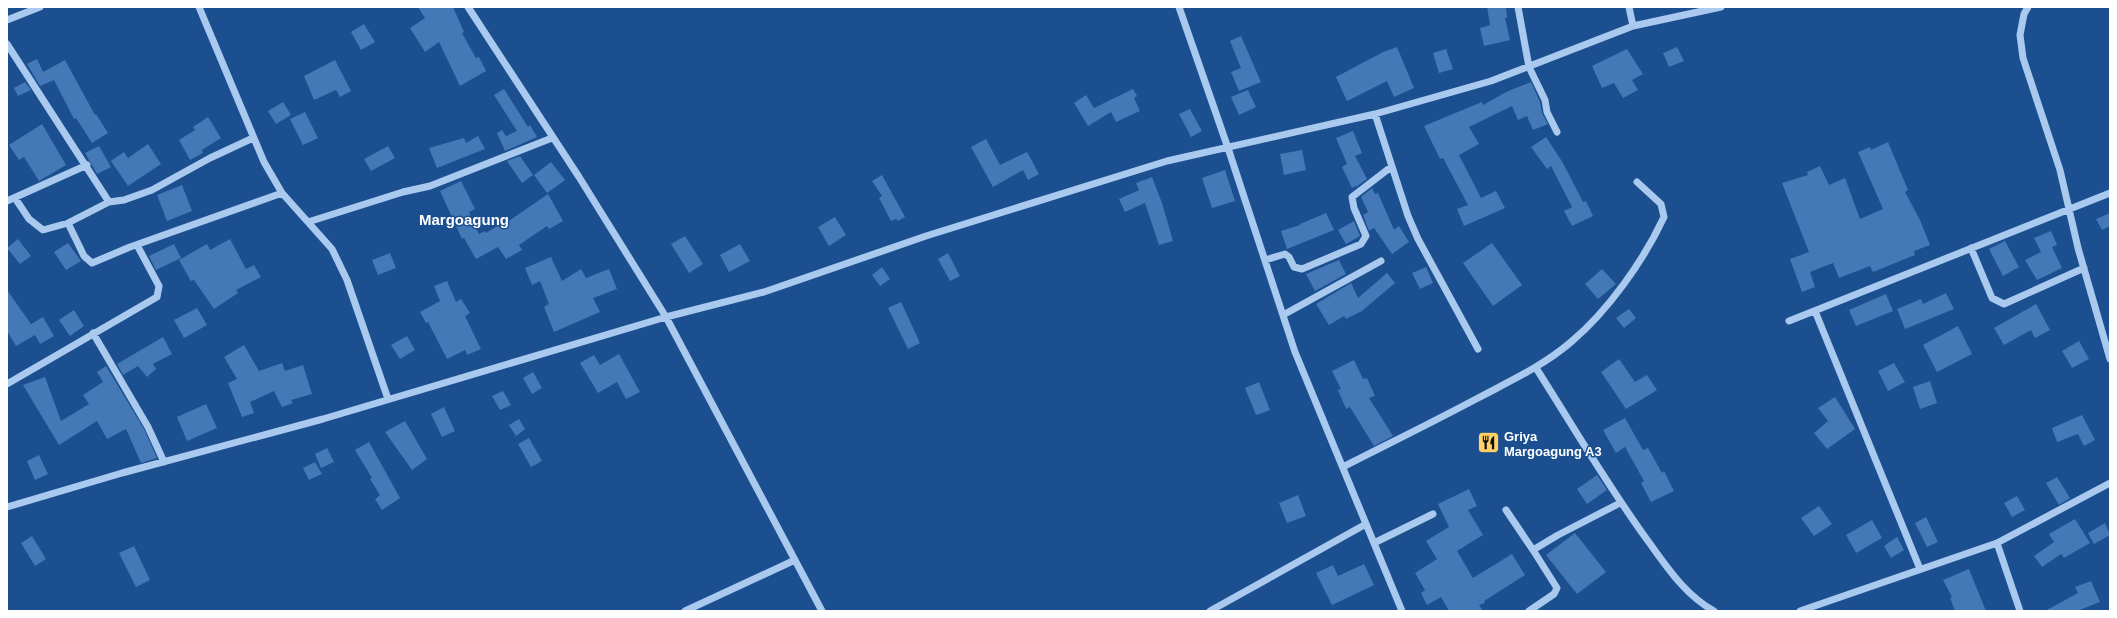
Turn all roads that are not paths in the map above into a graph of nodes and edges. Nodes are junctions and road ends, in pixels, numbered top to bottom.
1 (40, 7) edge
2 (199, 7) edge
3 (468, 7) edge
4 (1179, 7) edge
5 (1518, 7) edge
6 (1629, 7) edge
7 (1721, 7) edge
8 (2028, 7) edge
9 (2024, 11) edge
10 (7, 20) edge
11 (1633, 26) junction
12 (7, 44) edge
13 (1529, 67) junction
14 (1375, 114) junction
15 (1557, 132) dead end
16 (253, 138) junction
17 (552, 138) junction
18 (1228, 148) junction
19 (87, 165) junction
20 (1391, 167) junction
21 (1637, 182) dead end
22 (282, 193) junction
23 (2110, 193) edge
24 (15, 198) junction
25 (7, 201) edge
26 (109, 202) junction
27 (2068, 209) junction
28 (308, 222) junction
29 (68, 223) junction
30 (137, 245) junction
31 (1971, 248) junction
32 (1265, 260) junction
33 (1381, 261) dead end
34 (2084, 268) junction
35 (1815, 311) junction
36 (1283, 315) junction
37 (666, 317) junction
38 (1789, 322) dead end
39 (93, 333) junction
40 (1478, 349) dead end
41 (2110, 359) edge
42 (1536, 368) junction
43 (7, 384) edge
44 (388, 399) junction
45 (164, 462) junction
46 (1343, 467) junction
47 (2110, 483) edge
48 (1620, 504) junction
49 (7, 507) edge
50 (1506, 510) dead end
51 (1433, 514) dead end
52 (1366, 524) junction
53 (1997, 542) junction
54 (1374, 543) junction
55 (1533, 550) junction
56 (795, 560) junction
57 (1920, 569) junction
58 (685, 611) edge
59 (822, 611) edge
60 (1210, 611) edge
61 (1402, 611) edge
62 (1529, 611) edge
63 (1714, 611) edge
64 (1800, 611) edge
65 (2020, 611) edge

1 - 10 street
2 - 16 street
3 - 17 street
4 - 18 street
5 - 13 street
6 - 11 street
7 - 11 street
8 - 9 street
9 - 27 street
11 - 13 street
12 - 19 street
13 - 14 street
13 - 15 street
14 - 18 street
14 - 20 street
16 - 22 street
16 - 26 street
17 - 28 street
17 - 37 street
18 - 32 street
18 - 37 street
19 - 24 street
19 - 26 street
20 - 32 street
20 - 40 street
21 - 42 street
22 - 28 street
22 - 30 street
23 - 27 street
24 - 25 street
24 - 29 street
26 - 29 street
27 - 31 street
27 - 34 street
28 - 44 street
29 - 30 street
30 - 39 street
31 - 34 street
31 - 35 street
32 - 36 street
33 - 36 street
34 - 41 street
35 - 38 street
35 - 57 street
36 - 46 street
37 - 44 street
37 - 56 street
39 - 43 street
39 - 45 street
42 - 46 street
42 - 48 street
44 - 45 street
45 - 49 street
46 - 52 street
47 - 53 street
48 - 55 street
48 - 63 street
50 - 55 street
51 - 54 street
52 - 54 street
52 - 60 street
53 - 57 street
53 - 65 street
54 - 61 street
55 - 62 street
56 - 58 street
56 - 59 street
57 - 64 street

